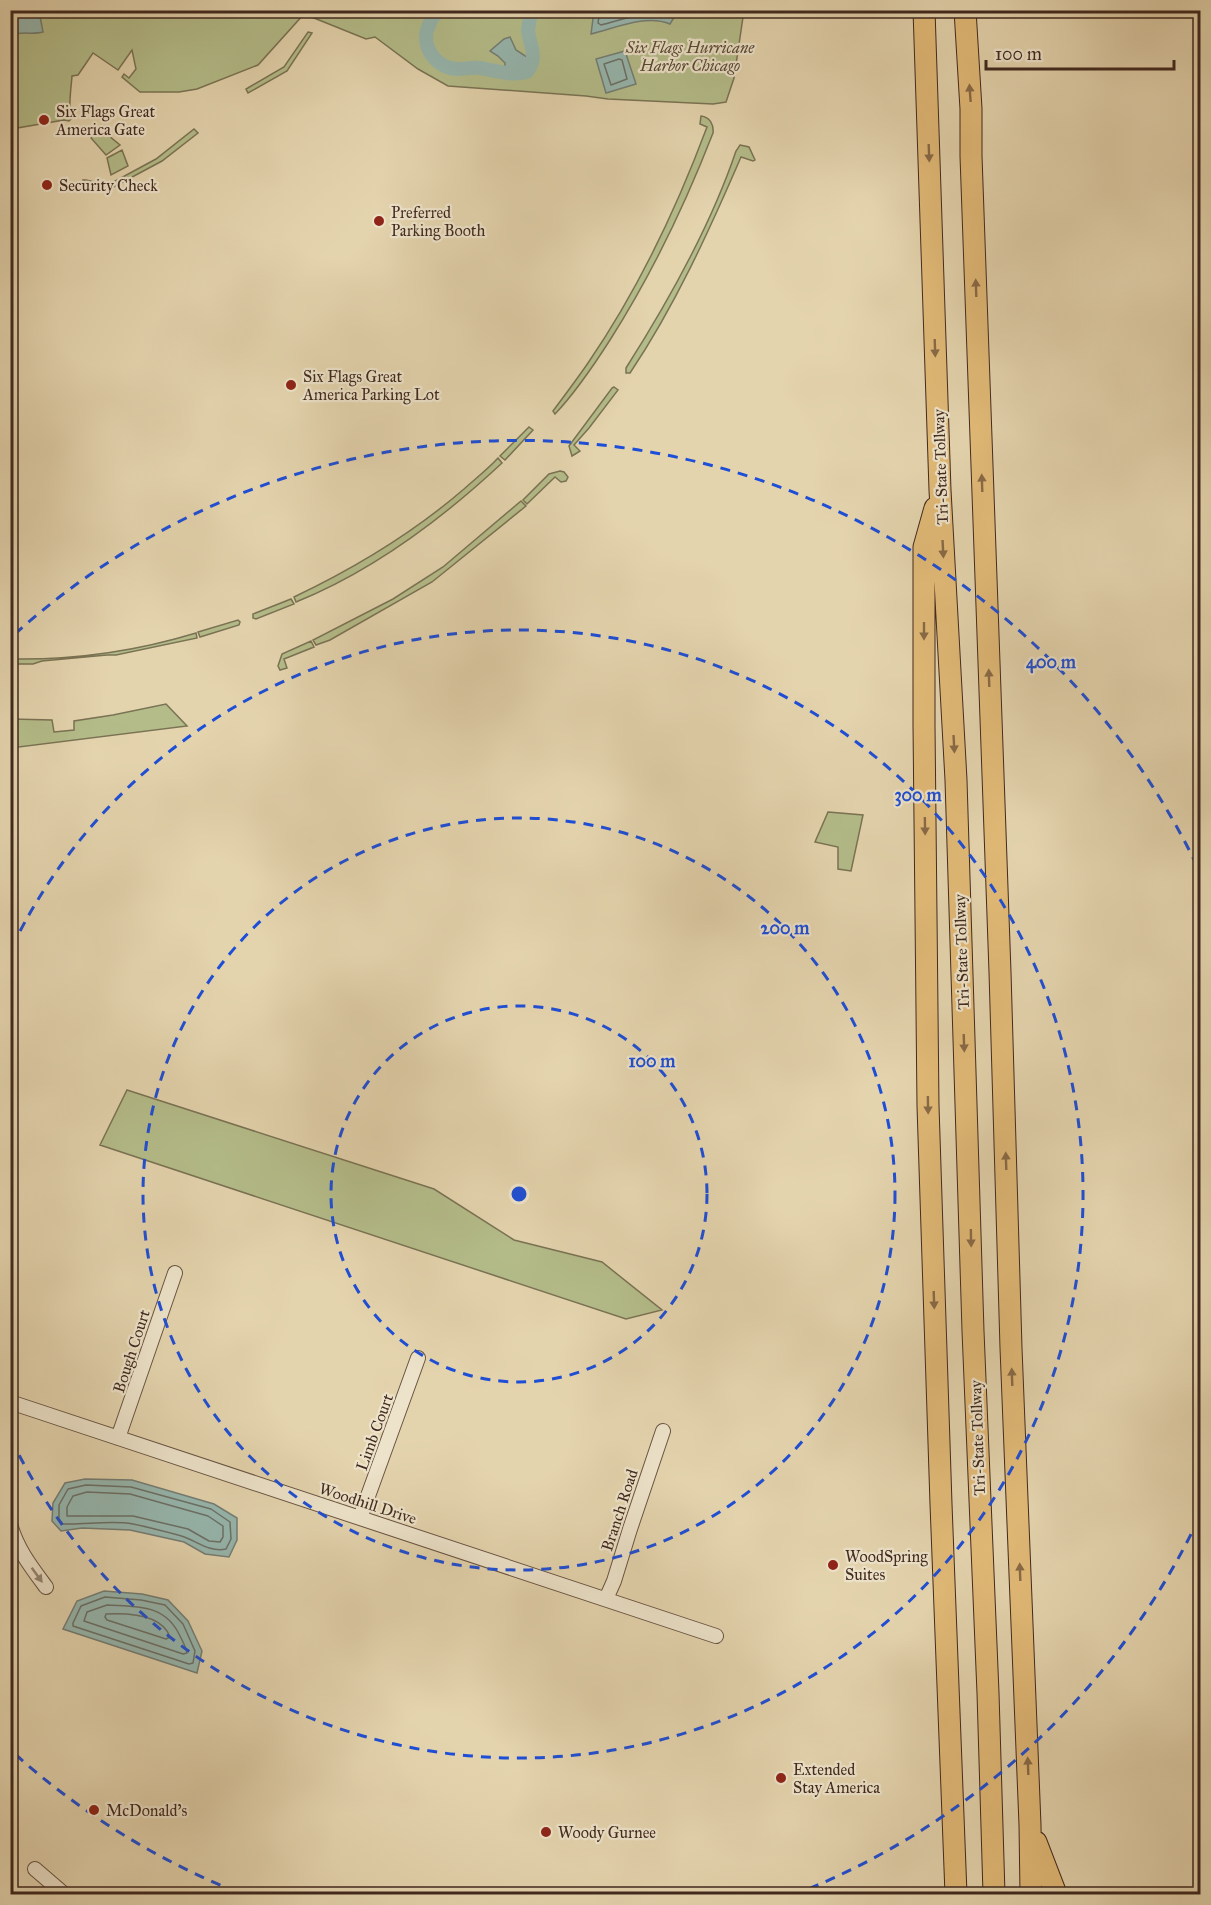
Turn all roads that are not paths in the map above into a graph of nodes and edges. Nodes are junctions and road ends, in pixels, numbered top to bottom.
1 (924, 10) edge
2 (964, 10) edge
3 (940, 490) junction
4 (174, 1273) dead end
5 (418, 1358) dead end
6 (10, 1402) edge
7 (663, 1431) dead end
8 (118, 1438) junction
9 (360, 1518) junction
10 (10, 1524) edge
11 (46, 1587) dead end
12 (606, 1599) junction
13 (716, 1636) dead end
14 (1030, 1825) junction
15 (35, 1869) dead end
16 (64, 1894) edge
17 (955, 1894) edge
18 (994, 1894) edge
19 (1031, 1894) edge
20 (1056, 1894) edge

1 -> 3 highway, Tri-State Tollway
14 -> 2 highway
3 -> 17 highway
3 -> 18 highway, Tri-State Tollway
4 - 8 street, Bough Court
5 - 9 street, Limb Court
6 - 8 street, Woodhill Drive
7 - 12 street, Branch Road
8 - 9 street, Woodhill Drive
9 - 12 street, Woodhill Drive
10 -> 11 street
12 - 13 street, Woodhill Drive
14 - 19 highway
14 - 20 highway
15 - 16 street

